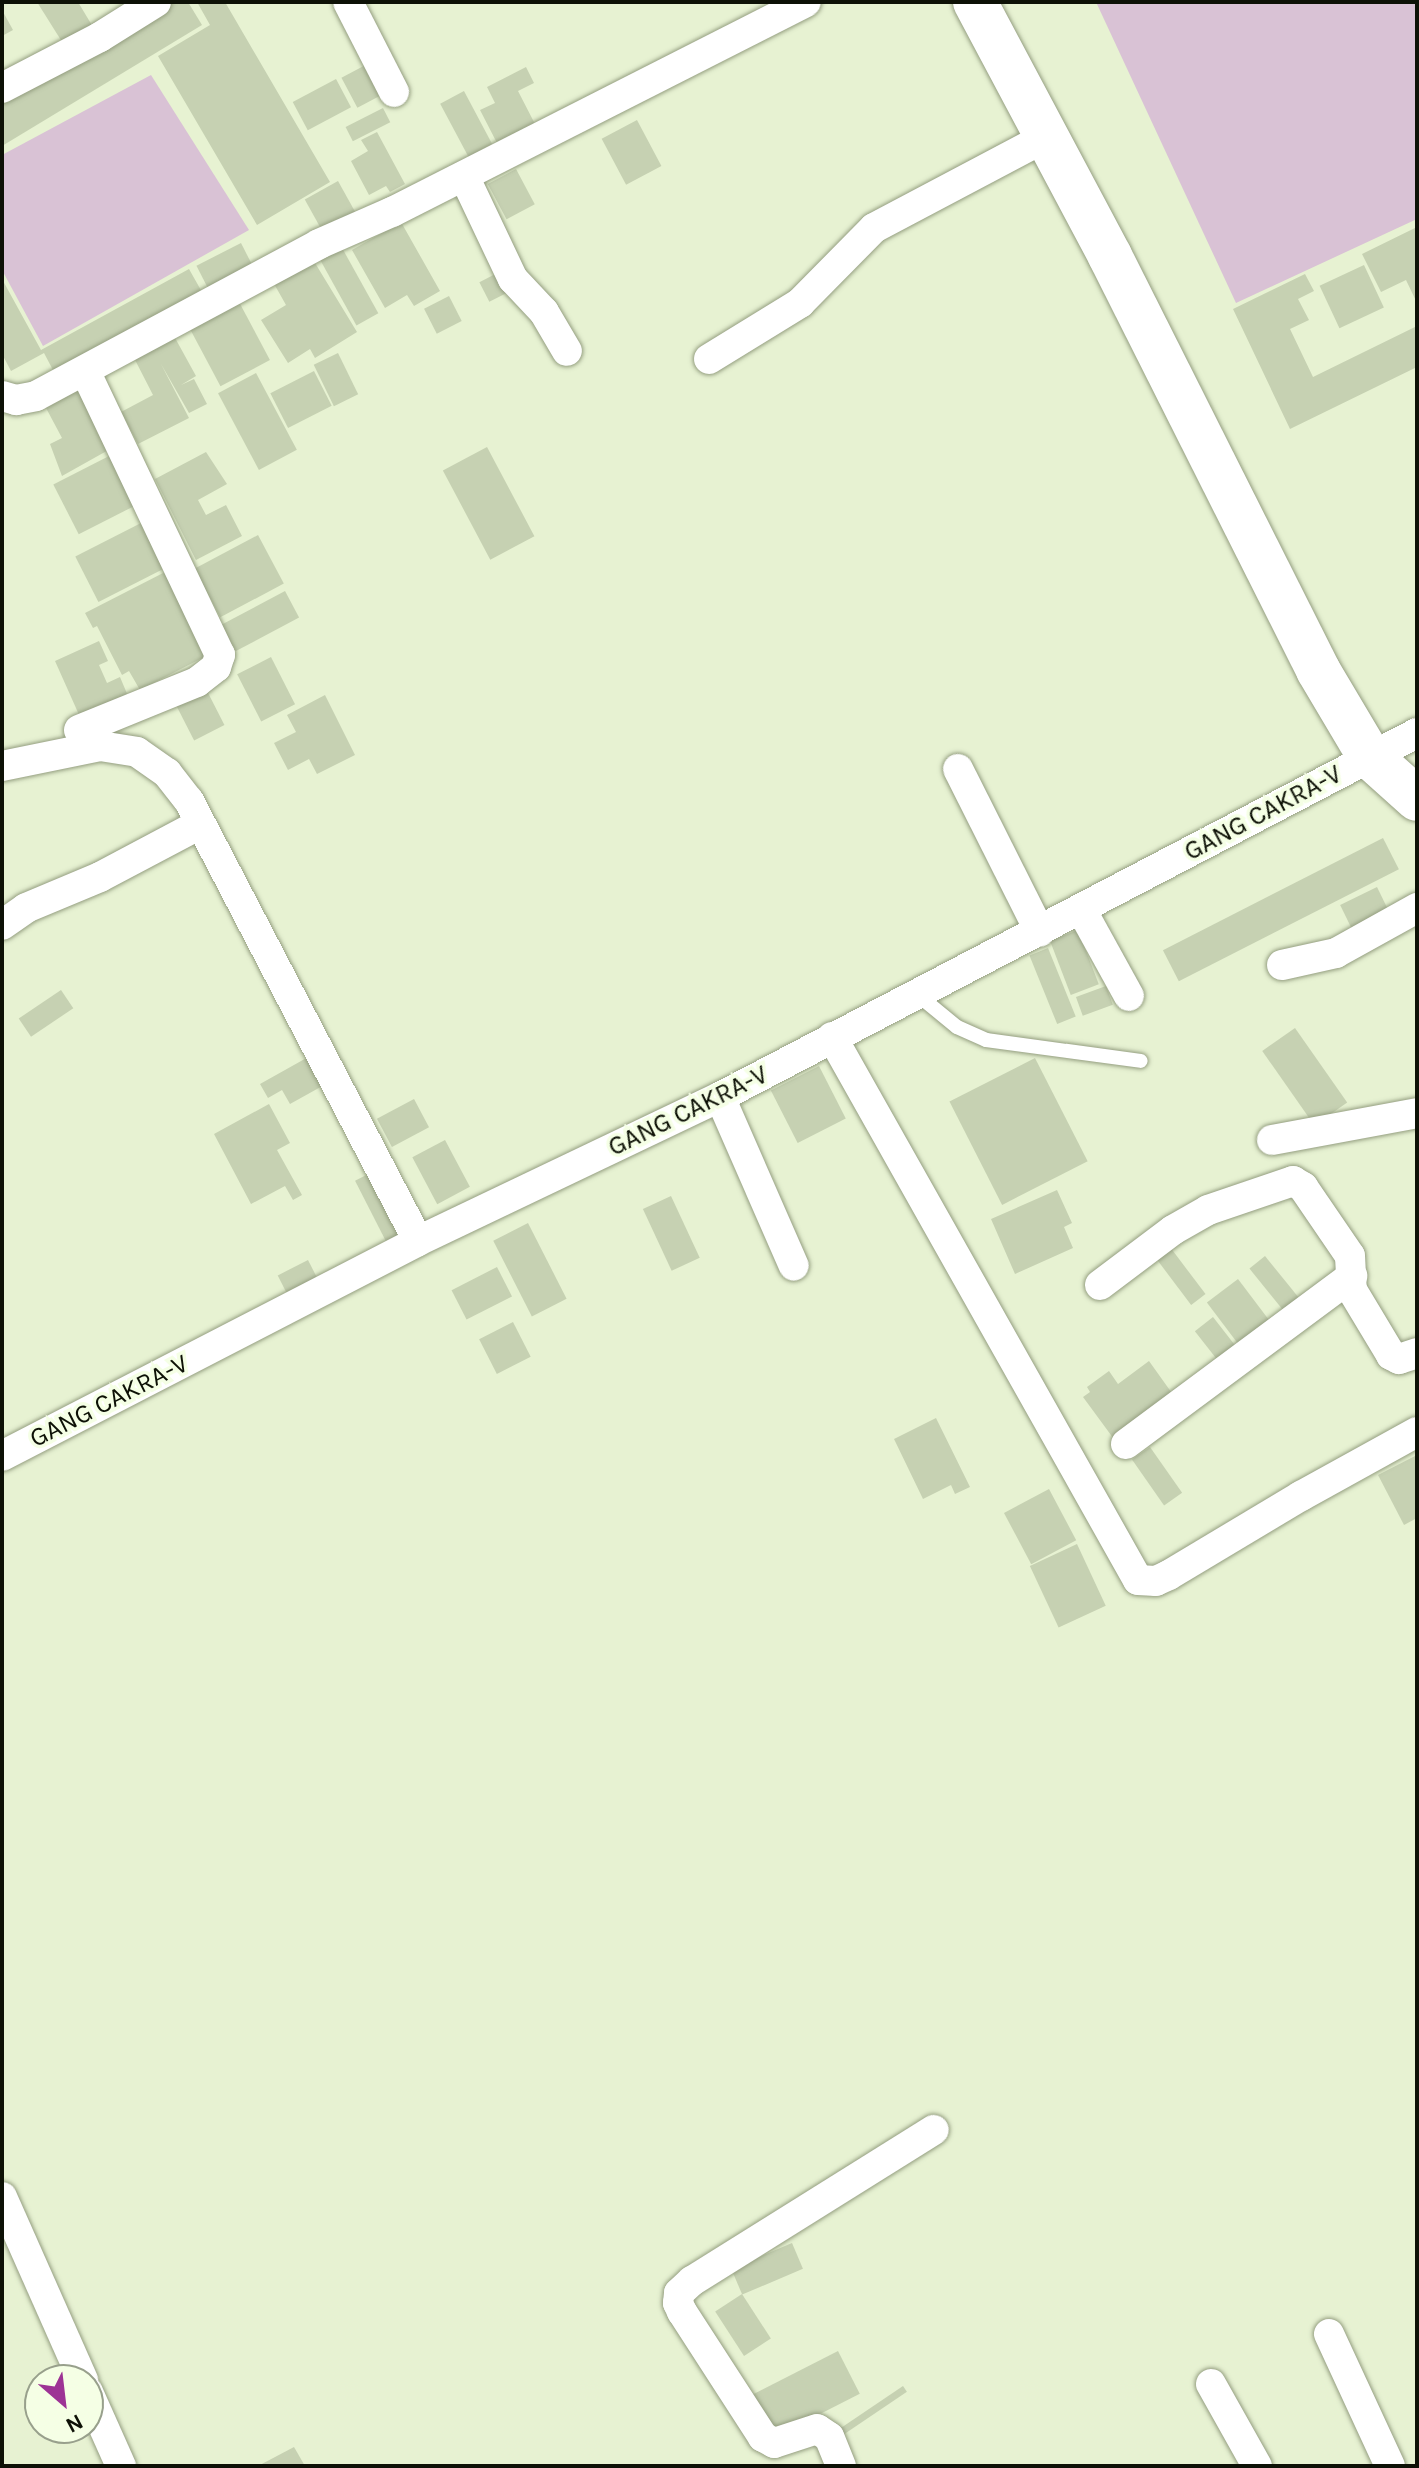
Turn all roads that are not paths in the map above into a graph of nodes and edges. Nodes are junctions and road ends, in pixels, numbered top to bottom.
1 (156, 2) edge
2 (348, 2) edge
3 (806, 2) edge
4 (975, 2) edge
5 (2, 88) edge
6 (394, 92) dead end
7 (1044, 138) junction
8 (464, 176) junction
9 (567, 351) dead end
10 (709, 359) dead end
11 (85, 371) junction
12 (2, 396) edge
13 (79, 730) dead end
14 (1417, 733) edge
15 (1369, 756) junction
16 (2, 766) edge
17 (958, 769) dead end
18 (1417, 799) edge
19 (200, 824) junction
20 (1417, 908) edge
21 (1082, 911) junction
22 (2, 925) edge
23 (1040, 932) junction
24 (1282, 965) dead end
25 (918, 995) junction
26 (1129, 996) dead end
27 (832, 1037) junction
28 (1141, 1061) dead end
29 (720, 1097) junction
30 (1417, 1113) edge
31 (1272, 1140) dead end
32 (418, 1241) junction
33 (794, 1266) dead end
34 (1352, 1276) junction
35 (1100, 1285) dead end
36 (1417, 1353) edge
37 (1417, 1432) edge
38 (1126, 1444) dead end
39 (2, 1456) edge
40 (934, 2130) dead end
41 (2, 2197) edge
42 (1329, 2334) dead end
43 (76, 2364) edge
44 (1211, 2384) dead end
45 (104, 2428) edge
46 (121, 2466) edge
47 (841, 2466) edge
48 (1257, 2466) edge
49 (1390, 2466) edge

1 - 5 street
2 - 6 street
3 - 8 street
4 - 7 main road
7 - 10 street
7 - 15 main road
8 - 9 street
8 - 11 street
11 - 12 street
11 - 13 street
14 - 15 street, GANG CAKRA-V
15 - 18 main road
15 - 21 street, GANG CAKRA-V
16 - 19 street
17 - 23 street
19 - 22 street
19 - 32 street
20 - 24 street
21 - 23 street, GANG CAKRA-V
21 - 26 street
23 - 25 street, GANG CAKRA-V
25 - 27 street, GANG CAKRA-V
25 - 28 lane
27 - 29 street, GANG CAKRA-V
27 - 37 street
29 - 32 street, GANG CAKRA-V
29 - 33 street
30 - 31 street
32 - 39 street, GANG CAKRA-V
34 - 35 street
34 - 36 street
34 - 38 street
40 - 47 street
41 - 43 street
42 - 49 street
44 - 48 street
45 - 46 street

